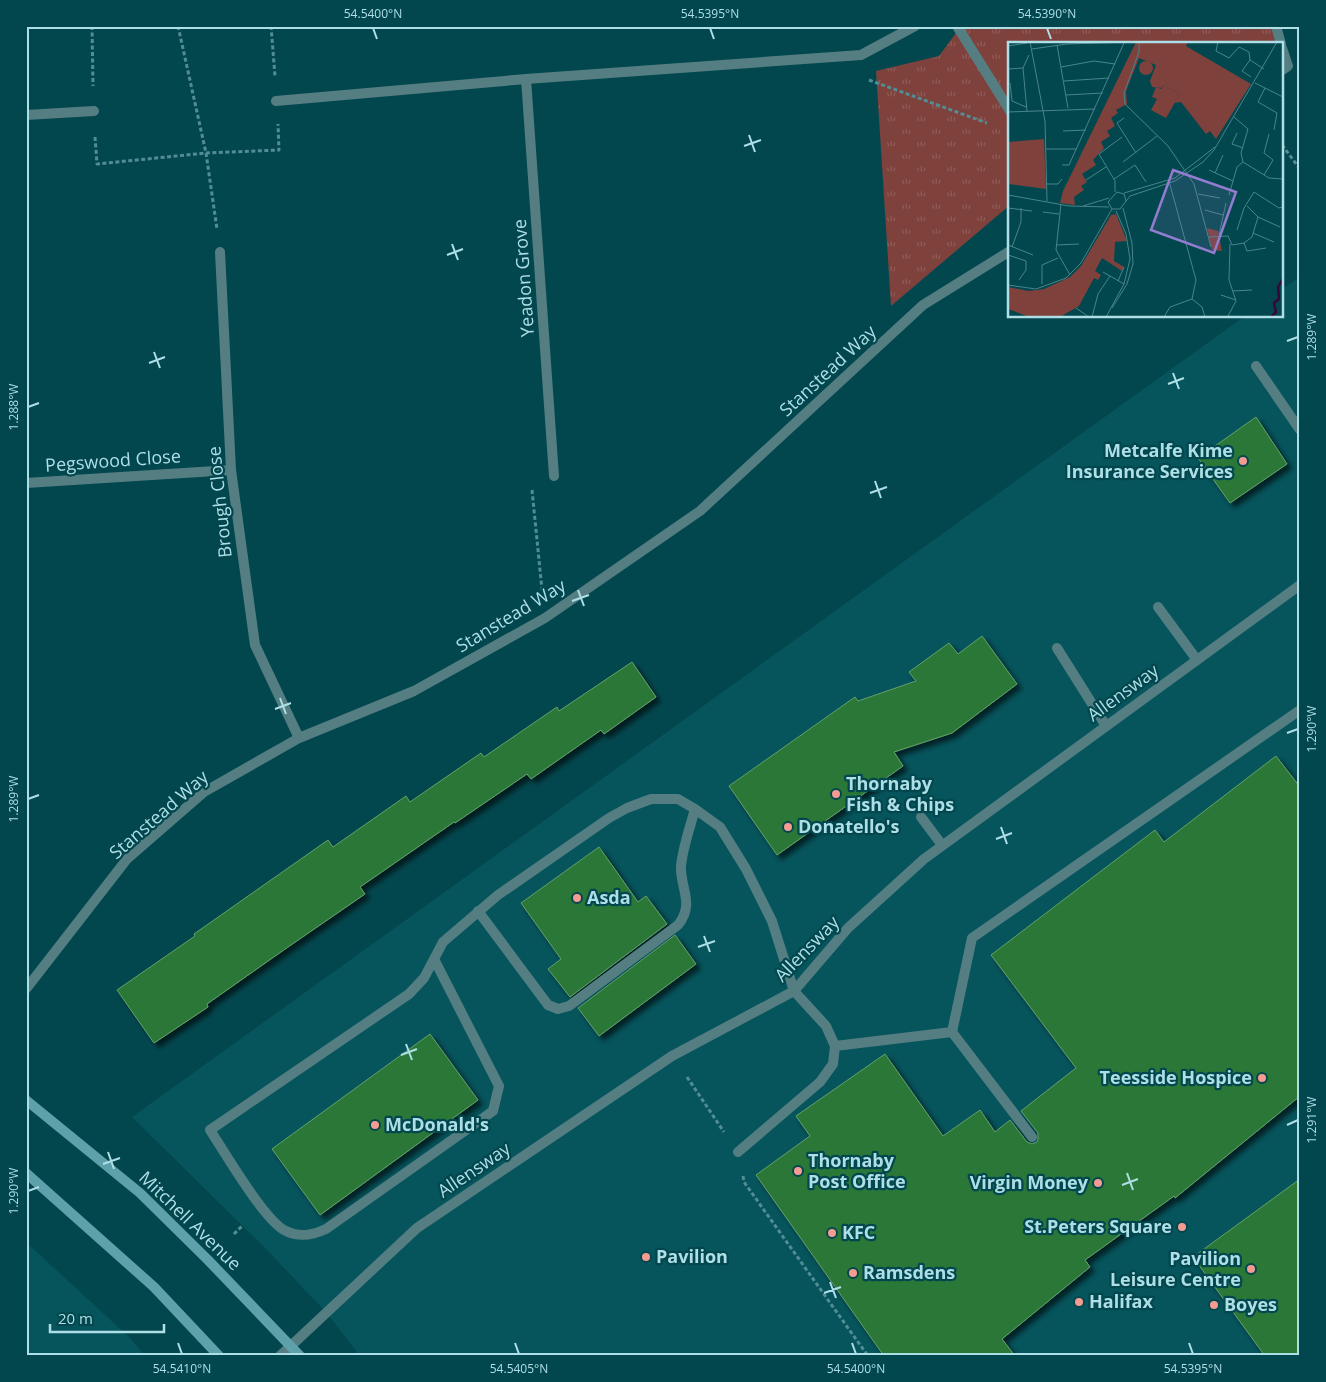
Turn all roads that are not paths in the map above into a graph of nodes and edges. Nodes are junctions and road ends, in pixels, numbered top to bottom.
1 (915, 26) edge
2 (957, 26) edge
3 (1276, 26) edge
4 (1280, 42) edge
5 (1284, 54) edge
6 (1284, 69) edge
7 (526, 78) junction
8 (276, 101) road end
9 (1008, 108) edge
10 (94, 111) road end
11 (26, 115) edge
12 (1008, 251) edge
13 (220, 252) road end
14 (1256, 366) dead end
15 (1300, 430) edge
16 (231, 470) junction
17 (554, 476) road end
18 (26, 483) edge
19 (1300, 584) edge
20 (1158, 607) dead end
21 (1057, 648) dead end
22 (1197, 660) junction
23 (1300, 710) edge
24 (1106, 726) junction
25 (299, 738) junction
26 (695, 809) junction
27 (921, 817) dead end
28 (942, 845) junction
29 (478, 911) junction
30 (434, 959) junction
31 (26, 989) edge
32 (794, 991) junction
33 (952, 1032) junction
34 (835, 1046) junction
35 (26, 1100) edge
36 (1032, 1137) dead end
37 (738, 1152) road end
38 (26, 1173) edge
39 (292, 1346) junction
40 (219, 1356) edge
41 (280, 1356) edge
42 (300, 1356) edge

1 - 7 street
2 - 9 street
3 - 4 street
5 - 6 street
7 - 8 street
7 - 17 street, Yeadon Grove
10 - 11 street
12 - 25 street, Stanstead Way
13 - 16 street, Brough Close
14 - 15 street
16 - 18 street, Pegswood Close
16 - 25 street, Brough Close
19 - 22 street, Allensway
20 - 22 street
21 - 24 street
22 - 24 street, Allensway
23 - 33 street
24 - 28 street, Allensway
25 - 31 street, Stanstead Way
26 - 29 street
26 - 29 street
26 - 32 street
27 - 28 street
28 - 32 street, Allensway
29 - 30 street
30 - 30 street
32 - 34 street
32 - 39 street, Allensway
33 - 34 street
33 - 36 street
34 - 37 street
35 - 39 street, Mitchell Avenue
38 - 40 street
39 - 41 street, Allensway
39 - 42 street, Mitchell Avenue

